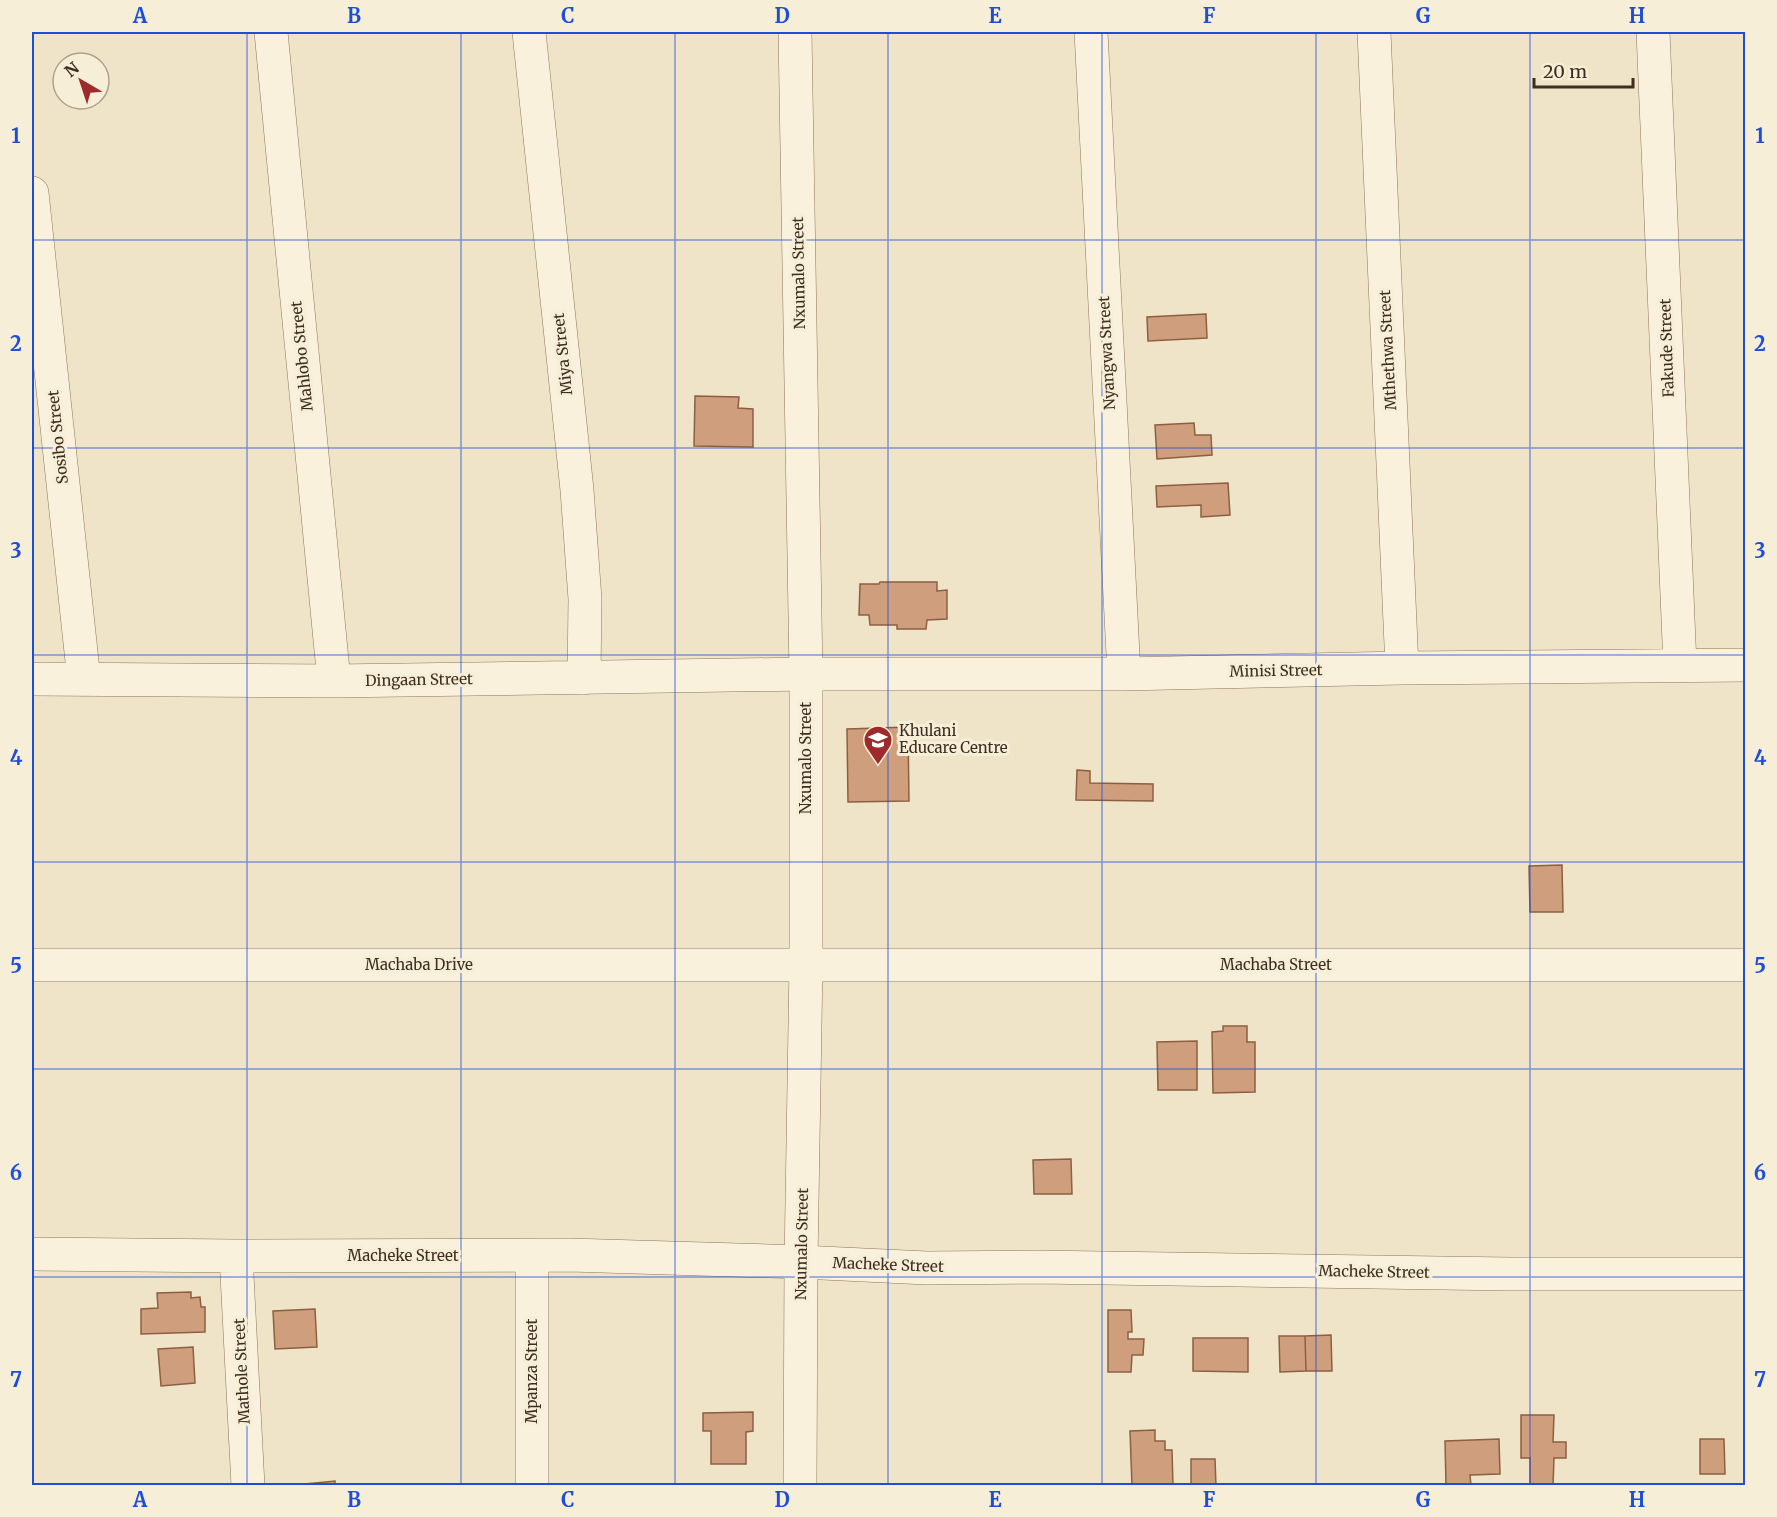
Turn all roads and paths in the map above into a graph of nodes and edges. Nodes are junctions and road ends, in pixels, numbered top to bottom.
1 (270, 32) edge
2 (529, 32) edge
3 (795, 32) edge
4 (1091, 32) edge
5 (1374, 32) edge
6 (1653, 32) edge
7 (32, 194) edge
8 (1680, 665) junction
9 (1746, 665) edge
10 (1402, 668) junction
11 (806, 674) junction
12 (1124, 674) junction
13 (584, 678) junction
14 (32, 679) edge
15 (84, 680) junction
16 (334, 681) junction
17 (32, 965) edge
18 (806, 965) junction
19 (1746, 965) edge
20 (32, 1254) edge
21 (236, 1256) junction
22 (532, 1256) junction
23 (801, 1262) junction
24 (1746, 1274) edge
25 (248, 1485) edge
26 (532, 1485) edge
27 (800, 1485) edge

1 - 16 street, Mahlobo Street
2 - 13 street, Miya Street
3 - 11 street, Nxumalo Street
4 - 12 street, Nyangwa Street
5 - 10 street, Mthethwa Street
6 - 8 street, Fakude Street
7 - 15 street, Sosibo Street
8 - 9 street, Minisi Street
8 - 10 street, Minisi Street
10 - 12 street, Minisi Street
11 - 12 street, Minisi Street
11 - 13 street, Dingaan Street
11 - 18 street, Nxumalo Street
13 - 16 street, Dingaan Street
14 - 15 street, Dingaan Street
15 - 16 street, Dingaan Street
17 - 18 street, Machaba Drive
18 - 19 street, Machaba Street
18 - 23 street, Nxumalo Street
20 - 21 street, Macheke Street
21 - 22 street, Macheke Street
21 - 25 street, Mathole Street
22 - 23 street, Macheke Street
22 - 26 street, Mpanza Street
23 - 24 street, Macheke Street
23 - 27 street, Nxumalo Street

